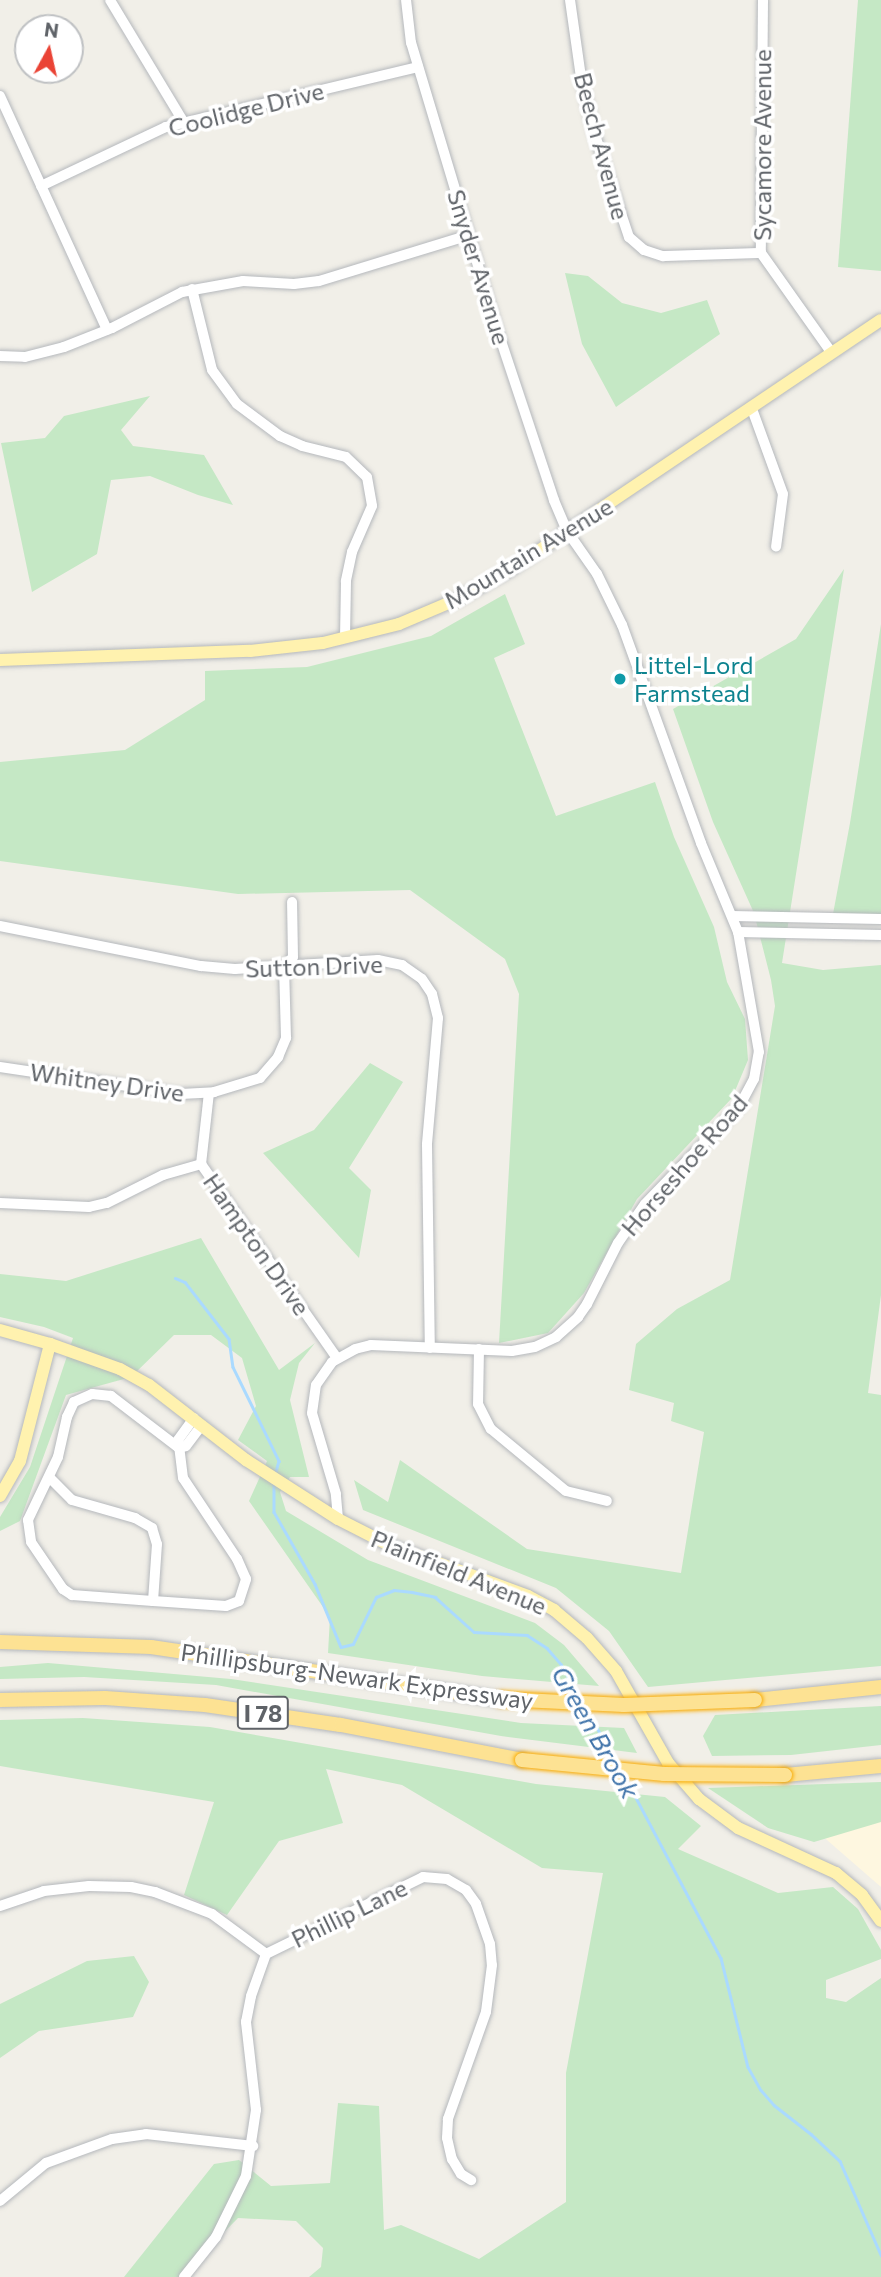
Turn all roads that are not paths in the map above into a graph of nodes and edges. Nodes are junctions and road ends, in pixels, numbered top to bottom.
1 (110, 0) edge
2 (406, 0) edge
3 (570, 0) edge
4 (763, 0) edge
5 (418, 67) junction
6 (0, 96) edge
7 (183, 121) junction
8 (41, 186) junction
9 (469, 235) junction
10 (761, 253) junction
11 (192, 289) junction
12 (881, 320) edge
13 (107, 330) junction
14 (831, 352) junction
15 (0, 356) edge
16 (752, 409) junction
17 (568, 531) junction
18 (776, 547) dead end
19 (345, 637) junction
20 (0, 660) edge
21 (292, 902) dead end
22 (732, 916) junction
23 (881, 919) edge
24 (0, 926) edge
25 (738, 933) junction
26 (881, 935) edge
27 (284, 967) junction
28 (0, 1067) edge
29 (209, 1093) junction
30 (201, 1164) junction
31 (0, 1203) edge
32 (0, 1330) edge
33 (50, 1343) junction
34 (430, 1348) junction
35 (478, 1349) junction
36 (337, 1358) junction
37 (198, 1422) junction
38 (179, 1448) junction
39 (50, 1478) junction
40 (0, 1496) edge
41 (607, 1501) dead end
42 (338, 1519) junction
43 (153, 1601) junction
44 (0, 1642) edge
45 (881, 1686) edge
46 (0, 1700) edge
47 (881, 1766) edge
48 (0, 1906) edge
49 (881, 1921) edge
50 (266, 1954) junction
51 (253, 2146) junction
52 (471, 2180) dead end
53 (0, 2201) edge
54 (184, 2277) edge

1 - 7 street
2 - 5 street, Snyder Avenue
3 - 10 street, Beech Avenue
4 - 10 street, Sycamore Avenue
5 - 7 street, Coolidge Drive
5 - 9 street, Snyder Avenue
6 - 8 street
7 - 8 street, Coolidge Drive
8 - 13 street
9 - 11 street
9 - 17 street, Snyder Avenue
10 - 14 street, Sycamore Avenue
11 - 13 street
11 - 19 street
12 - 14 main road, Mountain Avenue
13 - 15 street
14 - 16 main road, Mountain Avenue
16 - 17 main road, Mountain Avenue
16 - 18 street
17 - 19 main road, Mountain Avenue
17 - 22 street, Horseshoe Road
19 - 20 main road, Mountain Avenue
21 - 27 street, Whitney Drive
22 - 23 street
22 - 25 street, Horseshoe Road
24 - 27 street, Sutton Drive
25 - 26 street
25 - 35 street, Horseshoe Road
27 - 29 street, Whitney Drive
27 - 34 street, Sutton Drive
28 - 29 street, Whitney Drive
29 - 30 street
30 - 31 street, Hampton Drive
30 - 36 street, Hampton Drive
32 - 33 main road, Plainfield Avenue
33 - 37 main road, Plainfield Avenue
33 - 40 main road
34 - 35 street, Horseshoe Road
34 - 36 street, Horseshoe Road
35 - 41 street
36 - 42 street
37 - 38 street
37 - 42 main road, Plainfield Avenue
38 - 39 street
38 - 43 street
39 - 43 street
39 - 43 street
42 - 49 main road, Plainfield Avenue
44 - 45 highway, Phillipsburg-Newark Expressway / I 78, bridge
46 - 47 highway, Phillipsburg-Newark Expressway / I 78, bridge
48 - 50 street
50 - 51 street, Phillip Lane
50 - 52 street, Phillip Lane
51 - 53 street
51 - 54 street, Phillip Lane

